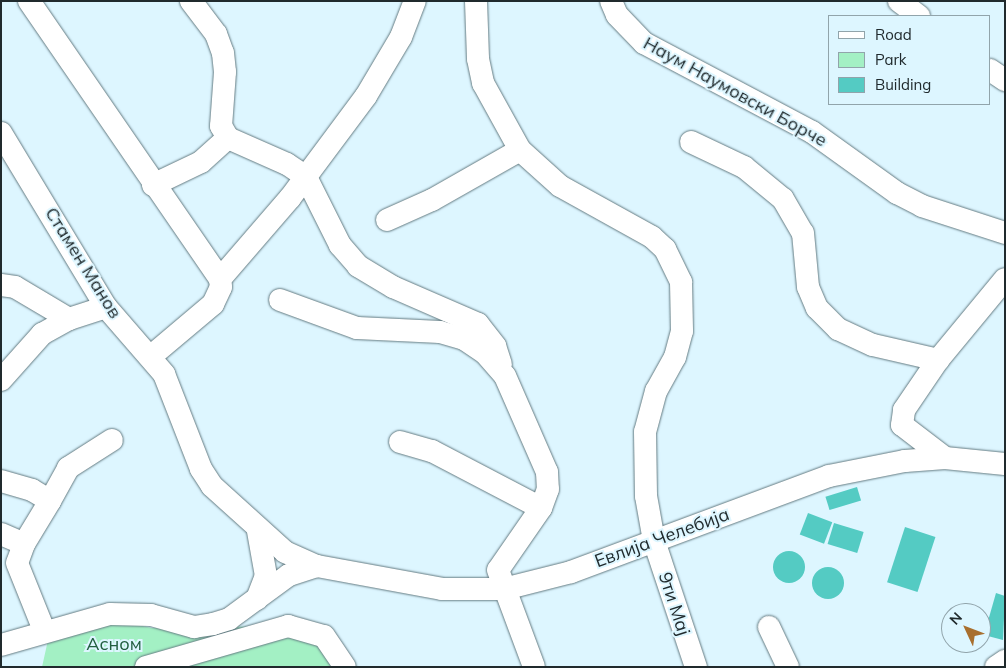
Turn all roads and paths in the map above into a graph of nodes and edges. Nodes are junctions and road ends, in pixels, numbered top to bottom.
1 (29, 1) edge
2 (191, 1) edge
3 (415, 1) edge
4 (476, 1) edge
5 (611, 1) edge
6 (899, 1) edge
7 (918, 15) edge
8 (991, 71) edge
9 (1005, 80) edge
10 (1, 133) edge
11 (228, 138) junction
12 (692, 142) dead end
13 (520, 150) junction
14 (306, 177) junction
15 (153, 185) junction
16 (387, 220) dead end
17 (1005, 233) edge
18 (220, 279) junction
19 (1005, 279) edge
20 (1, 285) edge
21 (280, 300) dead end
22 (106, 307) junction
23 (69, 319) junction
24 (150, 357) junction
25 (938, 360) junction
26 (505, 376) junction
27 (1, 380) edge
28 (112, 440) dead end
29 (400, 442) dead end
30 (945, 458) junction
31 (1005, 464) edge
32 (1, 481) edge
33 (50, 501) junction
34 (541, 508) junction
35 (258, 531) junction
36 (1, 534) edge
37 (654, 541) junction
38 (24, 544) junction
39 (317, 566) junction
40 (504, 589) junction
41 (257, 598) junction
42 (194, 627) junction
43 (770, 627) dead end
44 (44, 630) junction
45 (1, 645) edge
46 (180, 656) junction
47 (1005, 661) edge
48 (146, 667) edge
49 (345, 667) edge
50 (534, 667) edge
51 (696, 667) edge
52 (788, 667) edge
53 (996, 667) edge

1 - 15 street
2 - 11 street
3 - 14 street
4 - 13 street, 9ти Мај
5 - 17 street, Наум Наумовски Борче
6 - 7 street
8 - 9 street
10 - 22 street, Стамен Манов
11 - 14 street
11 - 15 street
12 - 25 street
13 - 16 street
13 - 37 street, 9ти Мај
14 - 18 street
14 - 26 street
15 - 18 street
18 - 24 street
19 - 25 street
20 - 23 street
21 - 26 street
22 - 23 street
22 - 24 street, Стамен Манов
23 - 27 street
24 - 35 street, Стамен Манов
25 - 30 street
26 - 34 street
28 - 33 street
29 - 34 street
30 - 31 street, Евлија Челебија
30 - 37 street, Евлија Челебија
32 - 33 street
33 - 38 street
34 - 40 street
35 - 39 street, Стамен Манов
35 - 41 street
36 - 38 street
37 - 40 street, Евлија Челебија
37 - 51 street, 9ти Мај
38 - 44 street
39 - 40 street, Евлија Челебија
39 - 41 street
40 - 50 street
41 - 42 street
42 - 44 street
42 - 46 street
43 - 52 street
44 - 45 street
46 - 48 street
46 - 49 street
47 - 53 street

